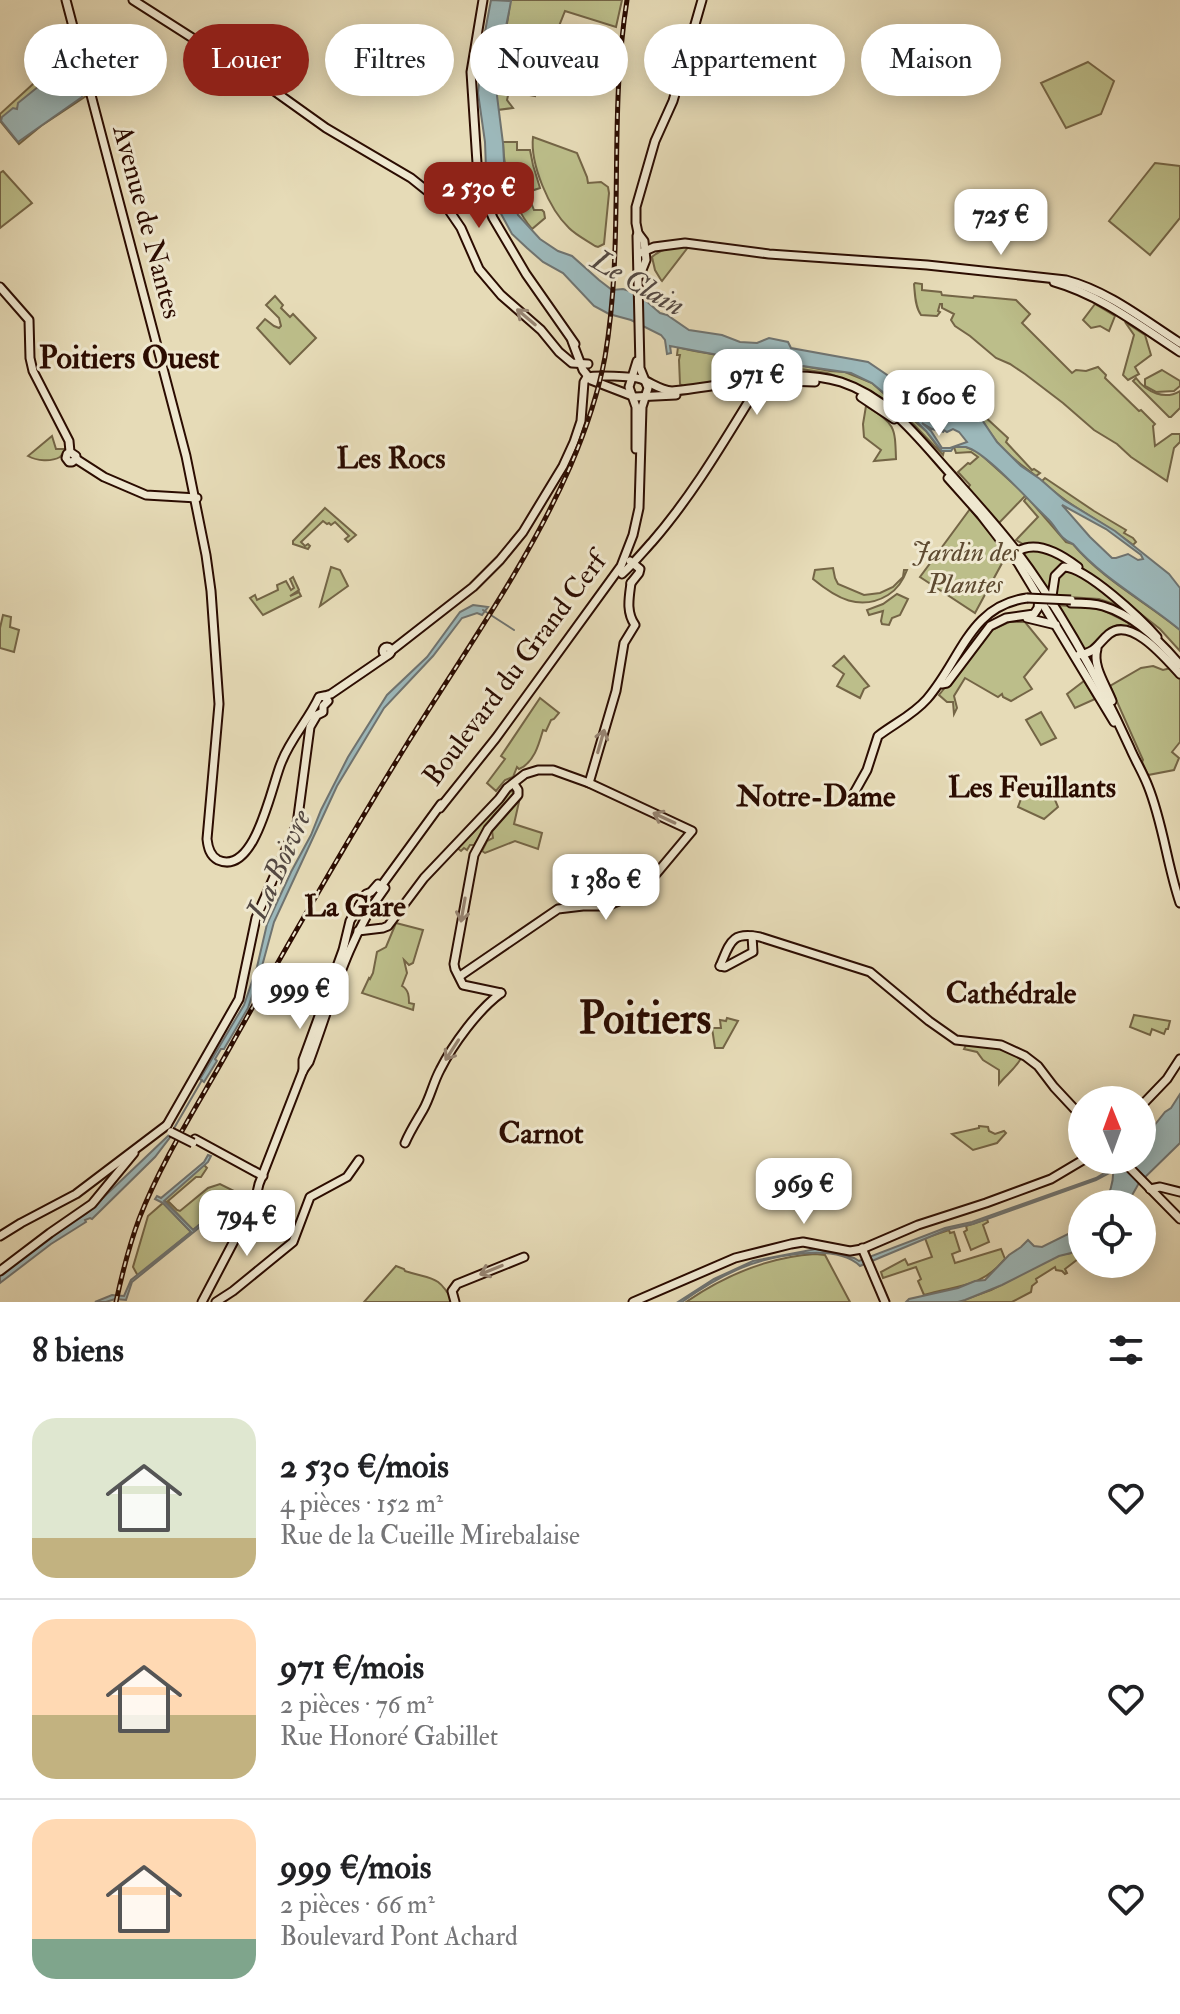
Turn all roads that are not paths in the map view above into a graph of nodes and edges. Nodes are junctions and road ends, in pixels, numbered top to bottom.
1 (66, 0) edge
2 (133, 0) edge
3 (483, 0) edge
4 (702, 0) edge
5 (645, 254) junction
6 (1036, 277) junction
7 (0, 287) edge
8 (1180, 343) edge
9 (639, 346) junction
10 (1180, 352) edge
11 (591, 374) junction
12 (631, 378) junction
13 (646, 381) junction
14 (758, 381) junction
15 (610, 386) junction
16 (631, 395) junction
17 (646, 397) junction
18 (636, 407) junction
19 (582, 415) junction
20 (196, 500) junction
21 (1014, 553) junction
22 (624, 557) junction
23 (636, 566) junction
24 (618, 572) junction
25 (1094, 582) junction
26 (631, 583) junction
27 (1040, 584) junction
28 (1039, 597) junction
29 (1028, 599) junction
30 (1071, 601) junction
31 (1051, 602) junction
32 (1049, 614) junction
33 (1021, 617) junction
34 (1056, 625) junction
35 (1157, 637) junction
36 (1097, 648) junction
37 (1073, 654) junction
38 (1083, 655) junction
39 (1170, 655) junction
40 (1180, 663) edge
41 (1180, 674) edge
42 (942, 684) junction
43 (1100, 684) junction
44 (323, 702) junction
45 (1111, 713) junction
46 (312, 716) junction
47 (899, 723) junction
48 (1122, 730) junction
49 (1130, 748) junction
50 (589, 783) junction
51 (514, 784) junction
52 (853, 795) dead end
53 (375, 893) junction
54 (1180, 903) edge
55 (364, 918) junction
56 (376, 928) junction
57 (354, 932) junction
58 (752, 936) junction
59 (460, 976) junction
60 (327, 1001) dead end
61 (1180, 1059) edge
62 (303, 1071) junction
63 (1156, 1090) edge
64 (1068, 1102) edge
65 (170, 1127) junction
66 (194, 1141) junction
67 (405, 1143) dead end
68 (137, 1147) junction
69 (273, 1152) junction
70 (359, 1160) dead end
71 (240, 1163) junction
72 (262, 1164) junction
73 (1068, 1169) edge
74 (1136, 1174) edge
75 (259, 1177) junction
76 (1151, 1189) junction
77 (1180, 1192) edge
78 (1180, 1219) edge
79 (0, 1236) edge
80 (864, 1251) junction
81 (524, 1257) dead end
82 (0, 1271) edge
83 (200, 1302) edge
84 (216, 1302) edge
85 (455, 1302) edge
86 (633, 1302) edge
87 (885, 1302) edge

1 - 20 main road, Avenue de Nantes
11 -> 2 main road
3 - 11 main road
4 - 5 main road
5 - 6 main road
5 - 9 main road
6 - 8 main road
6 - 10 main road
7 - 20 main road
9 - 12 main road
9 - 13 main road
11 - 12 main road
11 - 15 main road
11 - 19 main road, Avenue de Nantes
11 - 19 main road, Avenue de Nantes
12 - 13 main road
12 - 16 main road
13 - 14 main road
13 - 17 main road
14 - 17 main road
14 - 21 main road
14 - 23 main road
15 - 16 main road
15 - 18 main road
16 - 17 main road
16 - 18 main road
17 - 22 main road
18 - 22 main road
19 - 44 main road, Avenue de Nantes
20 - 46 main road, Avenue de Nantes
21 - 25 main road
21 - 27 main road
21 - 28 main road
22 - 23 main road
22 - 24 main road, Boulevard du Grand Cerf
23 - 24 main road
23 - 26 main road
24 - 26 main road
24 - 53 main road, Boulevard du Grand Cerf
25 - 31 main road
25 - 35 main road
50 -> 26 main road
27 - 28 main road
27 - 31 main road
28 - 32 main road
28 - 33 main road
29 - 30 main road, bridge
29 - 42 main road
29 - 47 main road
30 - 35 main road
30 - 39 main road
31 - 32 main road
31 - 38 main road
32 - 34 main road
33 - 34 main road
33 - 42 main road
34 - 37 main road
35 - 39 main road
36 - 38 main road
36 - 39 main road
36 - 43 main road
37 - 38 main road
37 - 43 main road
38 - 43 main road
39 - 40 main road
39 - 41 main road
42 - 47 main road
43 - 45 main road
43 - 48 main road
44 - 46 main road, Avenue de Nantes
44 - 46 main road
45 - 48 main road
45 - 49 main road
46 - 65 main road
47 - 52 main road
48 - 49 main road
49 - 54 main road
50 - 51 main road
59 -> 50 main road
51 - 56 main road
51 -> 59 main road
53 - 55 main road
53 - 57 main road
55 - 56 main road
55 - 57 main road
56 - 57 main road
57 - 62 main road
58 - 58 main road
58 - 64 main road
59 -> 67 main road
60 - 62 main road
61 - 63 main road
62 - 69 main road
65 - 66 main road, bridge
65 - 68 main road
66 - 71 main road
66 - 75 main road
68 - 79 main road
68 - 82 main road
69 - 72 main road
69 - 75 main road
70 - 84 main road
71 - 72 main road
71 - 75 main road
72 - 75 main road
73 - 80 main road
74 - 76 main road
75 - 83 main road
76 - 77 main road
76 - 78 main road
80 - 86 main road
80 - 87 main road
81 -> 85 main road

